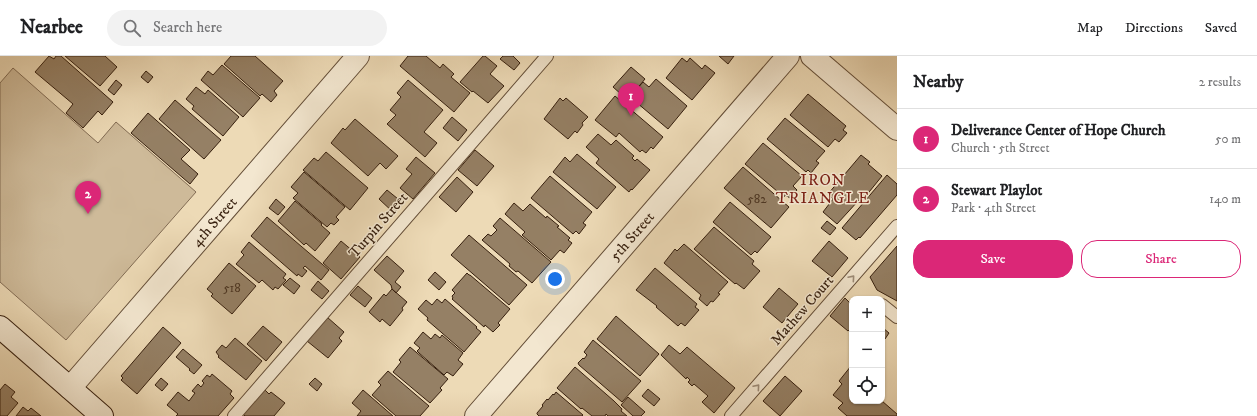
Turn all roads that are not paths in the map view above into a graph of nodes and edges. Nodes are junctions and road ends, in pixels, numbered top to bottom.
1 (358, 56) edge
2 (547, 56) edge
3 (788, 56) edge
4 (812, 56) edge
5 (897, 129) edge
6 (897, 226) edge
7 (885, 307) edge
8 (897, 317) edge
9 (0, 327) edge
10 (70, 388) junction
11 (96, 414) edge
12 (234, 416) edge
13 (476, 416) edge
14 (732, 416) edge

1 - 10 street, 4th Street
2 - 12 lane, Turpin Street
3 - 13 street, 5th Street
4 - 5 street
14 -> 6 lane, Mathew Court
7 - 8 lane
9 - 10 street
10 - 11 street

